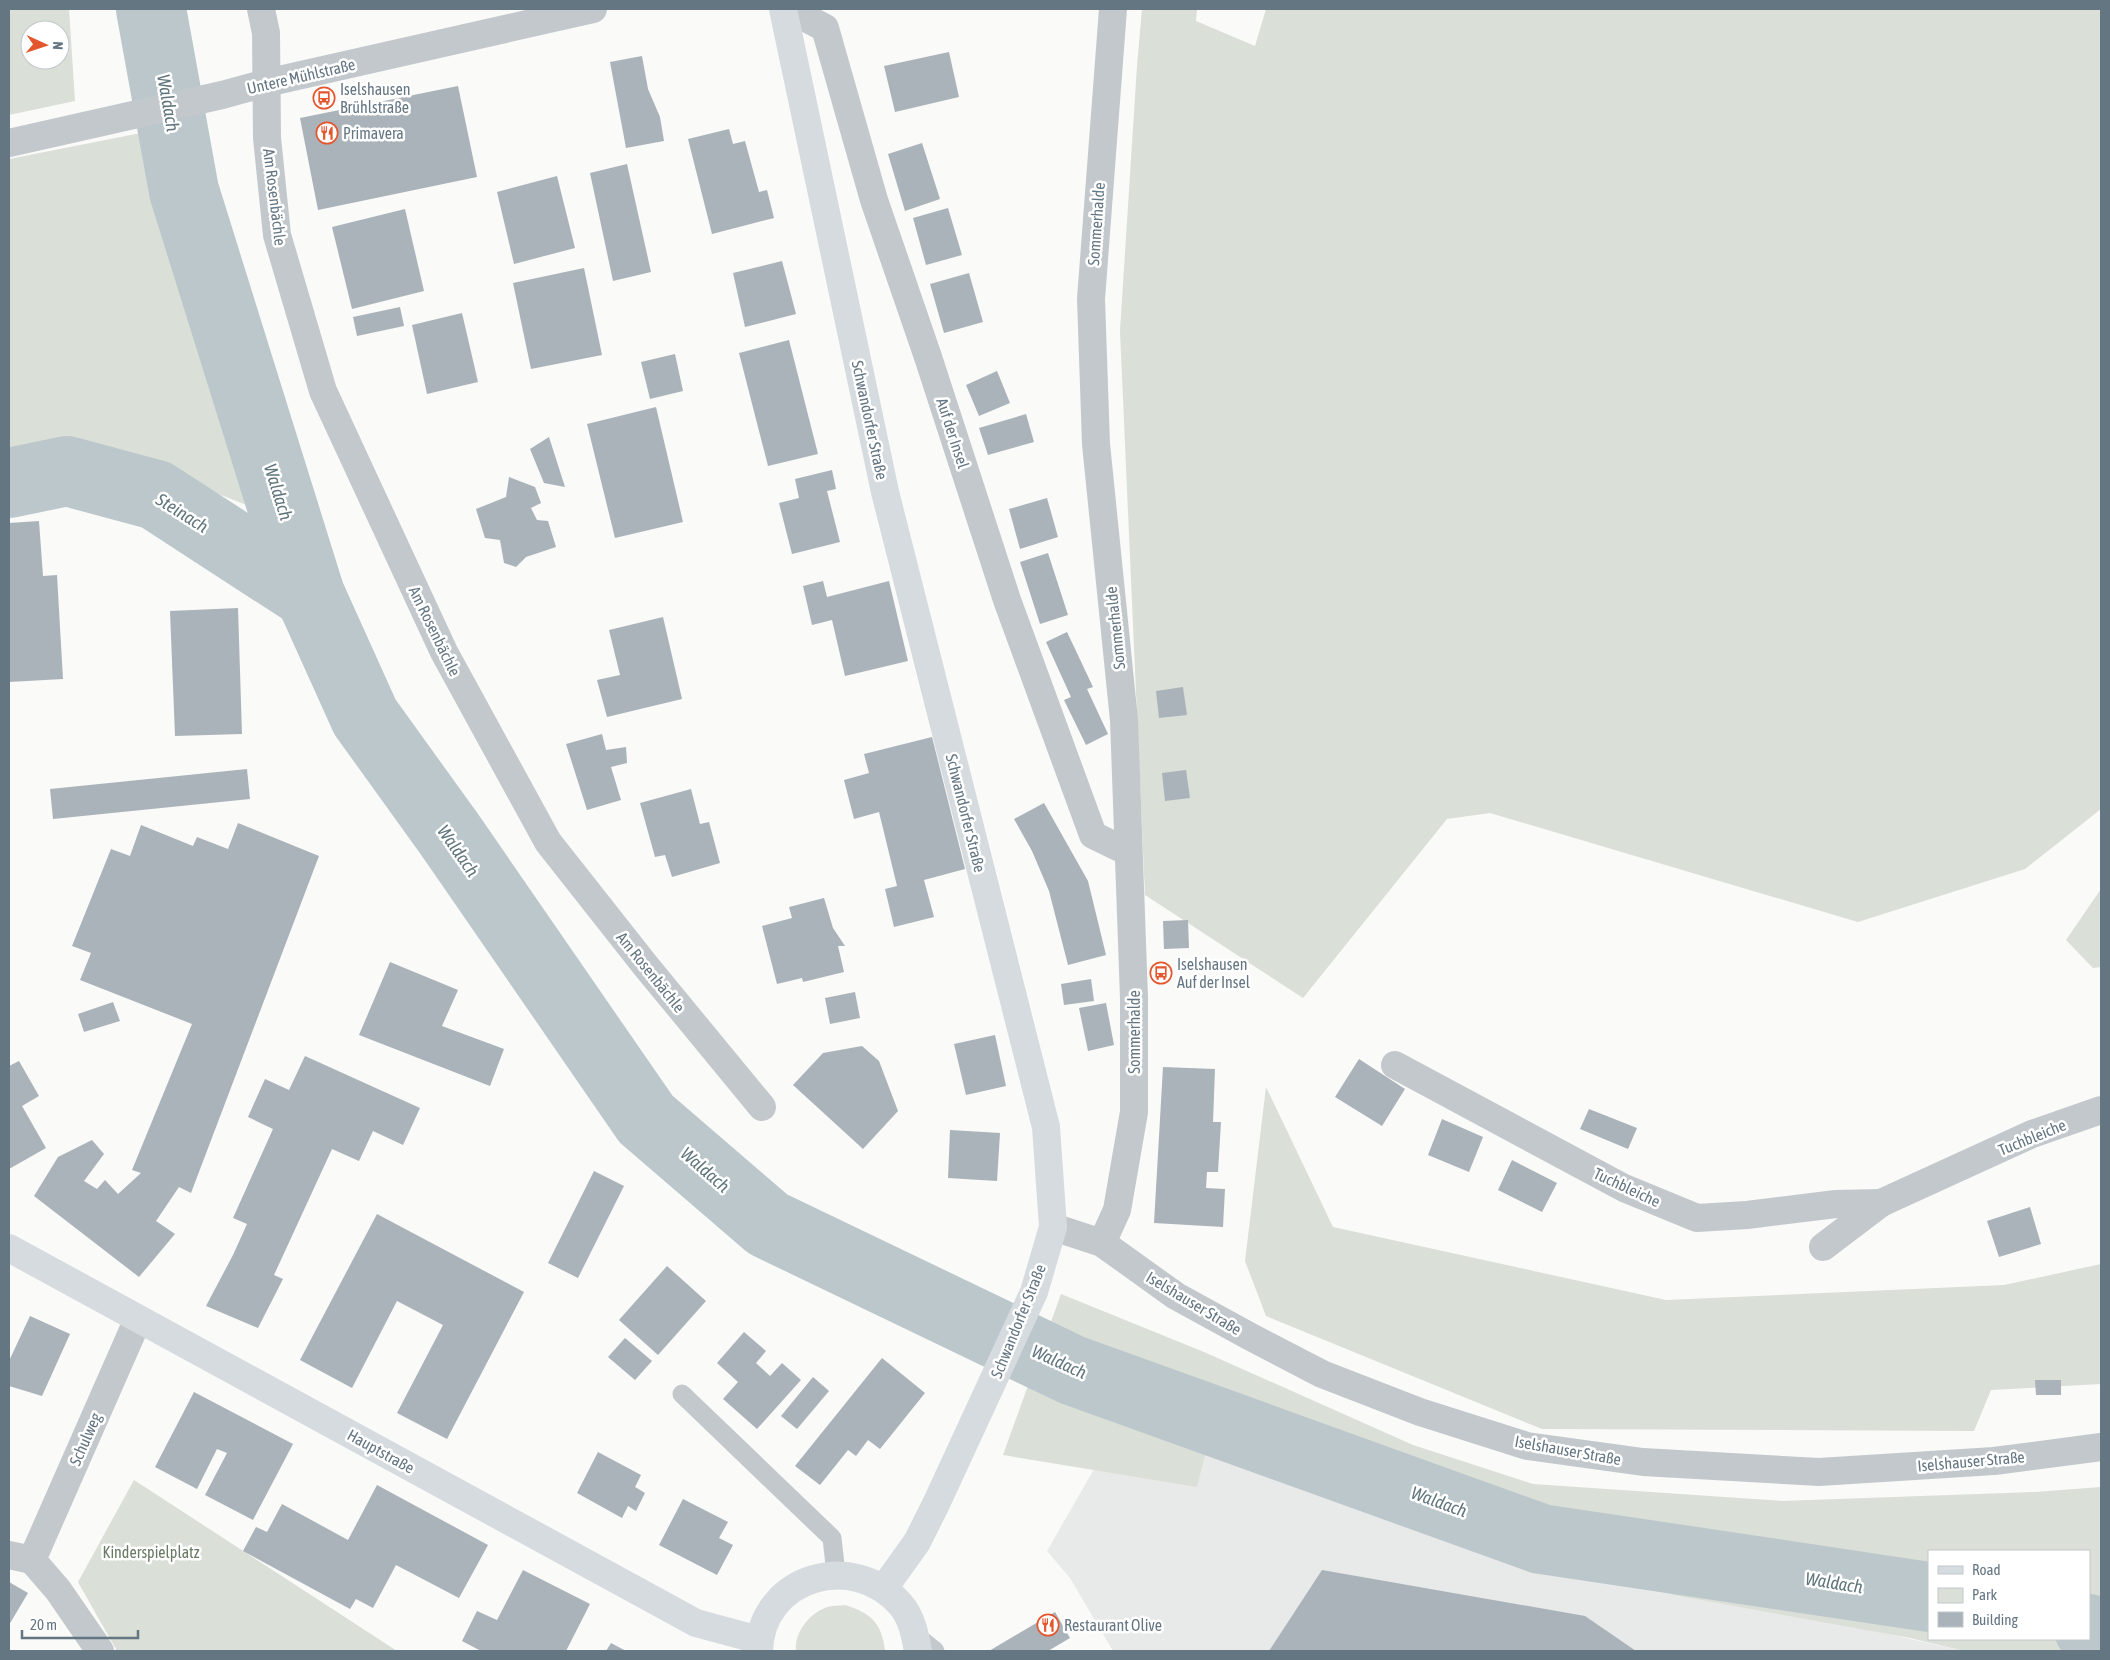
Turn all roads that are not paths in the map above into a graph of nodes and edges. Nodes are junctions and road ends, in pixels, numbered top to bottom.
1 (261, 9) edge
2 (593, 9) edge
3 (783, 9) edge
4 (789, 9) edge
5 (1113, 9) edge
6 (266, 83) junction
7 (9, 143) edge
8 (1128, 852) junction
9 (1396, 1064) dead end
10 (762, 1107) dead end
11 (2101, 1110) edge
12 (1881, 1202) junction
13 (1053, 1227) junction
14 (1102, 1243) junction
15 (1823, 1247) dead end
16 (9, 1248) edge
17 (138, 1319) junction
18 (682, 1394) dead end
19 (2101, 1447) edge
20 (20, 1557) edge
21 (836, 1574) junction
22 (884, 1588) junction
23 (759, 1646) edge
24 (922, 1646) edge
25 (100, 1651) edge

1 - 6 street, Am Rosenbächle
2 - 6 street, Untere Mühlstraße
3 - 13 main road, Schwandorfer Straße
4 - 8 street, Auf der Insel
5 - 8 street, Sommerhalde
6 - 7 street, Untere Mühlstraße
6 - 10 street, Am Rosenbächle
8 - 14 street, Sommerhalde
9 - 12 street, Tuchbleiche
11 - 12 street, Tuchbleiche
12 - 15 street, Tuchbleiche
13 - 14 street, Iselshauser Straße
13 - 22 main road, Schwandorfer Straße
14 - 19 street, Iselshauser Straße
16 - 17 main road, Hauptstraße
17 - 20 street, Schulweg
17 - 23 main road, Hauptstraße
18 - 21 lane
20 - 25 street, Schulweg
21 - 22 main road
21 - 23 main road
22 - 24 main road

